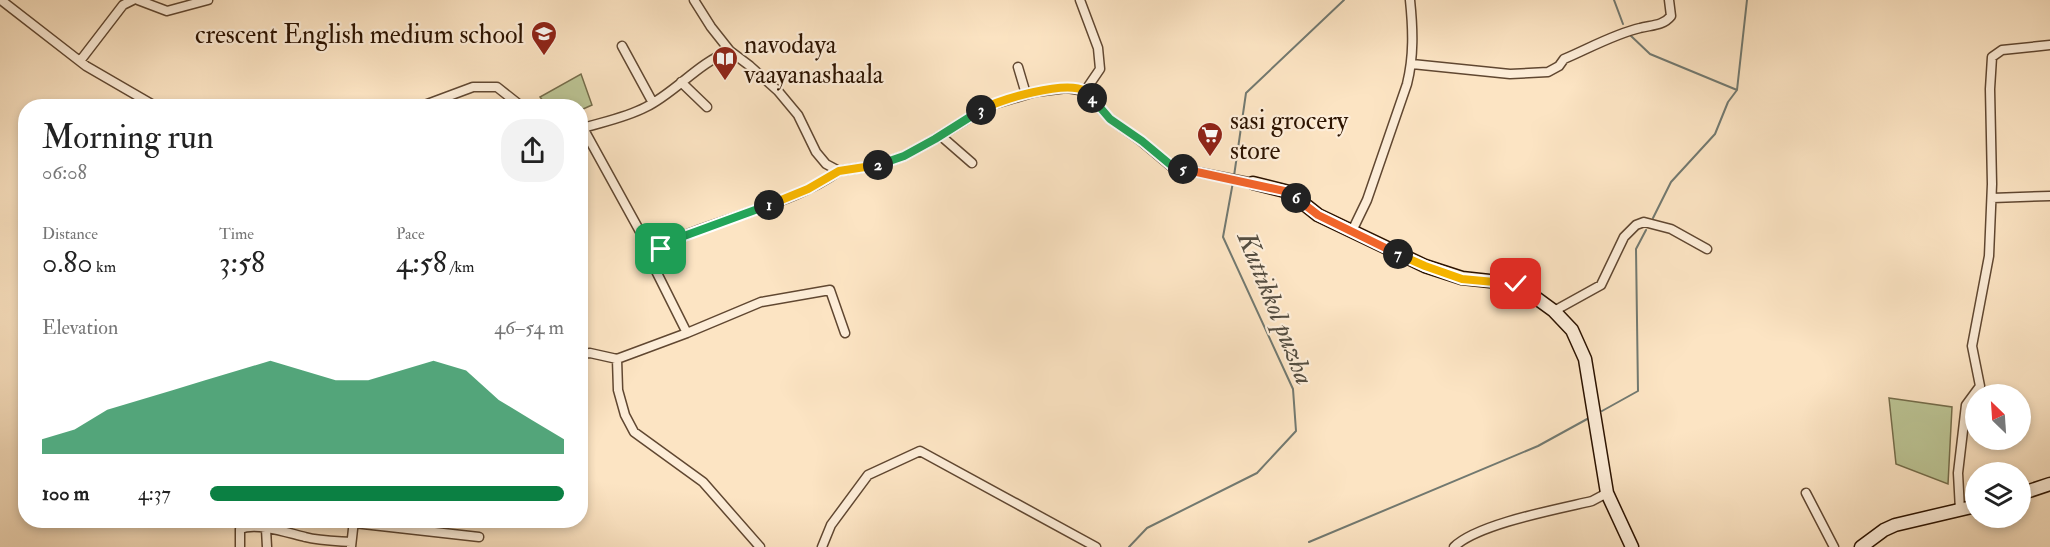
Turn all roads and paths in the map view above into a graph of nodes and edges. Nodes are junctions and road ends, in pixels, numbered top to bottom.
1 (1, 0) edge
2 (133, 0) edge
3 (138, 0) edge
4 (208, 0) edge
5 (694, 0) edge
6 (1080, 0) edge
7 (1410, 0) edge
8 (1670, 0) edge
9 (622, 45) dead end
10 (2050, 45) edge
11 (730, 51) junction
12 (80, 61) junction
13 (1412, 64) junction
14 (1018, 67) dead end
15 (681, 82) junction
16 (1085, 91) junction
17 (1026, 94) junction
18 (143, 99) edge
19 (441, 99) edge
20 (512, 99) edge
21 (653, 103) junction
22 (707, 107) dead end
23 (588, 127) edge
24 (941, 135) junction
25 (588, 140) edge
26 (972, 163) dead end
27 (839, 171) junction
28 (1253, 183) joint
29 (2050, 196) edge
30 (1992, 198) junction
31 (1352, 231) junction
32 (1707, 249) dead end
33 (654, 257) junction
34 (1554, 311) junction
35 (687, 333) junction
36 (845, 333) dead end
37 (588, 353) edge
38 (617, 359) junction
39 (2050, 484) edge
40 (2031, 490) edge
41 (1607, 493) junction
42 (1806, 493) dead end
43 (1965, 509) edge
44 (1960, 510) junction
45 (244, 528) edge
46 (261, 528) edge
47 (353, 528) edge
48 (404, 528) edge
49 (266, 529) junction
50 (479, 537) dead end
51 (351, 544) edge
52 (240, 547) edge
53 (267, 547) edge
54 (760, 547) edge
55 (822, 547) edge
56 (1096, 547) edge
57 (1454, 547) edge
58 (1632, 547) edge
59 (1834, 547) edge
60 (1861, 547) edge

1 - 12 street
2 - 12 street
3 - 4 street
5 - 11 street
6 - 16 street
7 - 13 street
8 - 13 street
9 - 21 street
10 - 30 street
11 - 15 street
11 - 27 street
12 - 18 street
13 - 31 street
14 - 17 street
15 - 21 street
15 - 22 street
16 - 17 street
16 - 28 street
17 - 24 street
19 - 20 street
21 - 23 street
24 - 26 street
24 - 27 street
25 - 33 street
27 - 33 street
28 - 31 street
29 - 30 street
30 - 44 street
31 - 34 street
32 - 34 street
33 - 35 street
34 - 41 street
35 - 36 street
35 - 38 street
37 - 38 street
38 - 54 street
39 - 40 street
41 - 57 street
41 - 58 street
42 - 59 street
43 - 44 street
44 - 60 street
45 - 52 street
46 - 49 street
47 - 51 street
48 - 50 street
49 - 51 street
49 - 53 street
55 - 56 street

